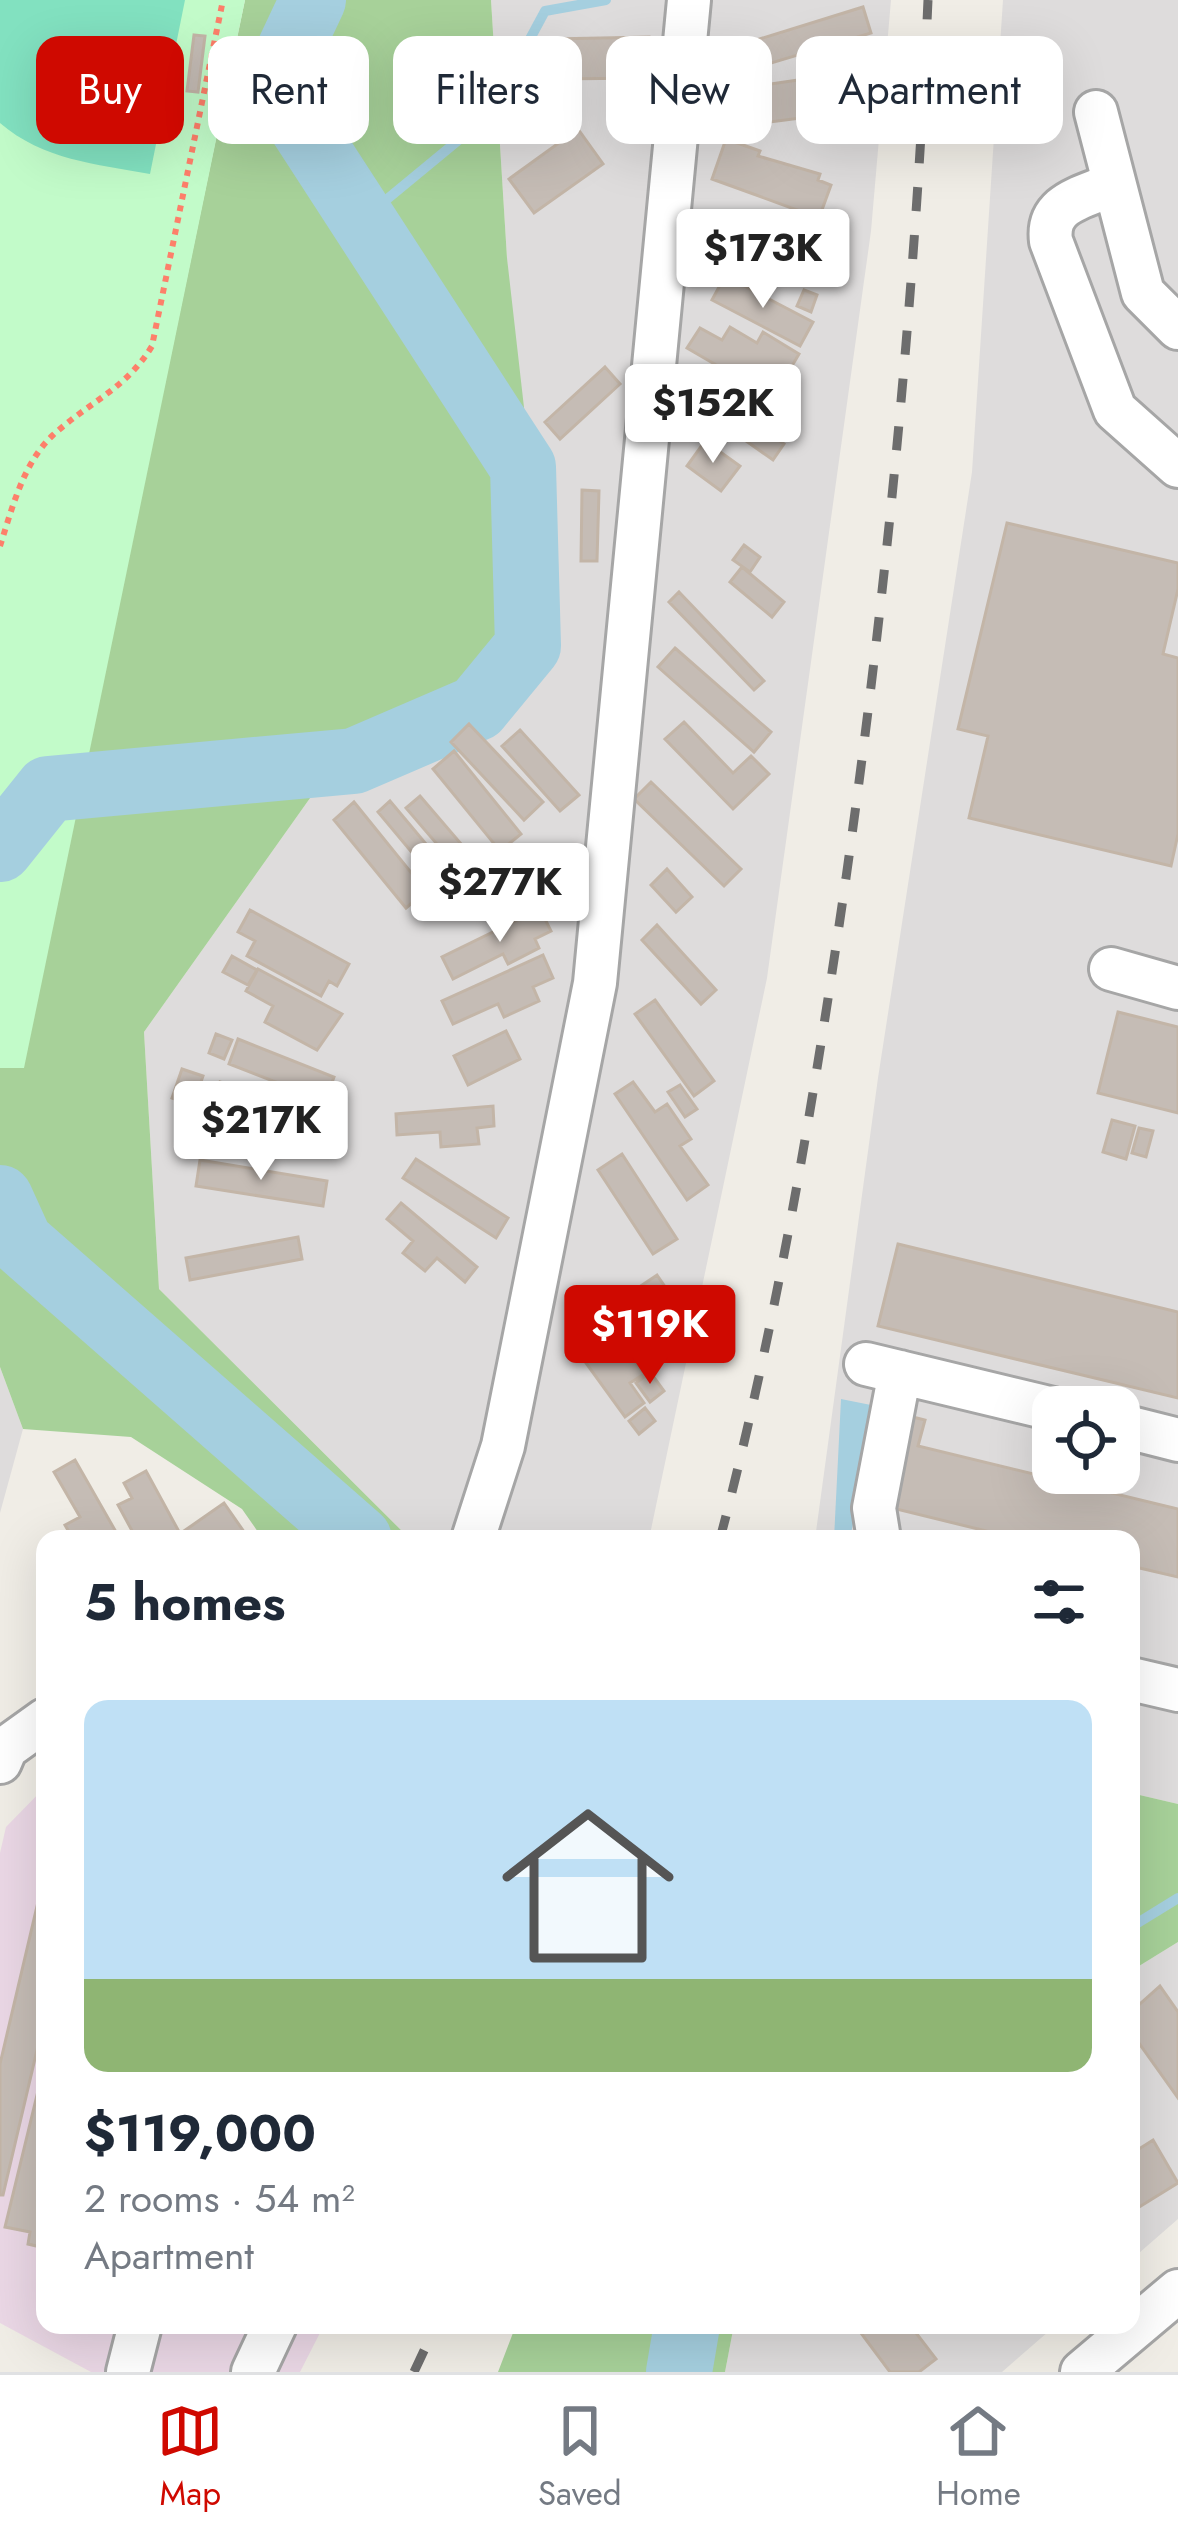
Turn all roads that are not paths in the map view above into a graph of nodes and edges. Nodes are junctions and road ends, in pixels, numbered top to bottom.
1 (689, 0) edge
2 (1096, 112) dead end
3 (1113, 184) junction
4 (1178, 328) edge
5 (1178, 466) edge
6 (1111, 969) dead end
7 (1178, 988) edge
8 (1032, 1404) edge
9 (1140, 1430) edge
10 (1178, 1439) edge
11 (476, 1530) edge
12 (878, 1530) edge
13 (1140, 1681) edge
14 (1178, 1690) edge
15 (36, 1726) edge
16 (0, 1762) edge
17 (1178, 2290) edge
18 (1140, 2322) edge
19 (138, 2334) edge
20 (271, 2334) edge
21 (1126, 2334) edge
22 (128, 2372) edge
23 (253, 2372) edge
24 (1082, 2372) edge

1 - 11 street
2 - 3 street
3 - 4 street
3 - 5 street
6 - 7 street
8 - 12 street
9 - 10 street
13 - 14 street
15 - 16 street
17 - 18 street
19 - 22 street
20 - 23 street
21 - 24 street

